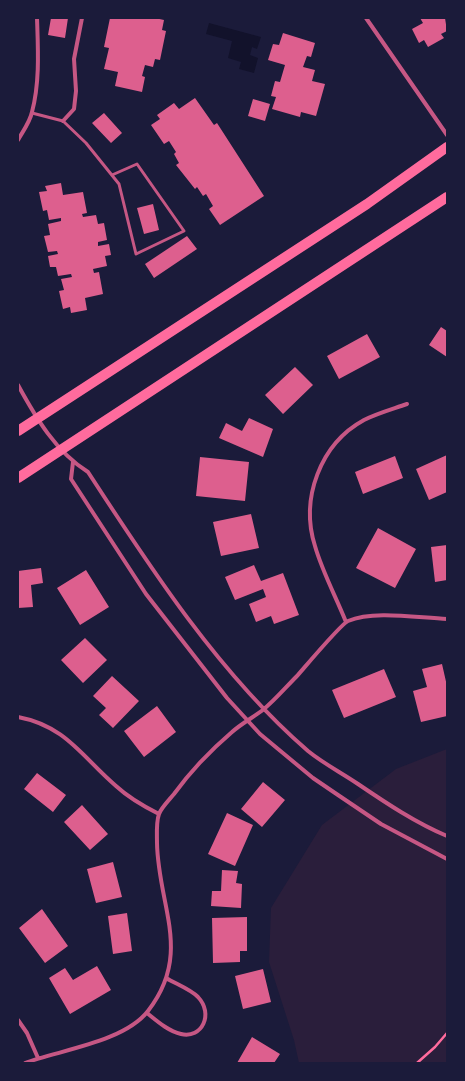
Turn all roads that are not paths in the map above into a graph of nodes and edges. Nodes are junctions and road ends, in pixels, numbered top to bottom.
1 (37, 18) edge
2 (82, 18) edge
3 (366, 18) edge
4 (32, 113) junction
5 (63, 121) junction
6 (447, 135) edge
7 (18, 140) edge
8 (447, 147) edge
9 (112, 175) junction
10 (447, 197) edge
11 (18, 385) edge
12 (407, 404) dead end
13 (38, 418) junction
14 (18, 431) edge
15 (61, 450) junction
16 (73, 462) junction
17 (18, 478) edge
18 (447, 619) edge
19 (346, 622) junction
20 (264, 709) junction
21 (18, 717) edge
22 (248, 721) junction
23 (159, 814) junction
24 (447, 836) edge
25 (447, 859) edge
26 (166, 978) junction
27 (147, 1013) junction
28 (18, 1020) edge
29 (38, 1058) junction
30 (24, 1063) edge

1 - 4 street
2 - 5 street
3 - 6 street
4 - 5 lane
4 - 7 street
5 - 9 lane
8 - 13 main road
9 - 9 lane
10 - 15 main road
11 - 13 street
12 - 19 street
13 - 14 main road
13 - 15 street
15 - 16 street
15 - 17 main road
16 - 20 street
16 - 22 street
18 - 19 street
19 - 20 street
20 - 22 street
20 - 24 street
21 - 23 street
22 - 23 street
22 - 25 street
23 - 26 street
26 - 27 street
26 - 27 street
27 - 29 street
28 - 29 street
29 - 30 street

